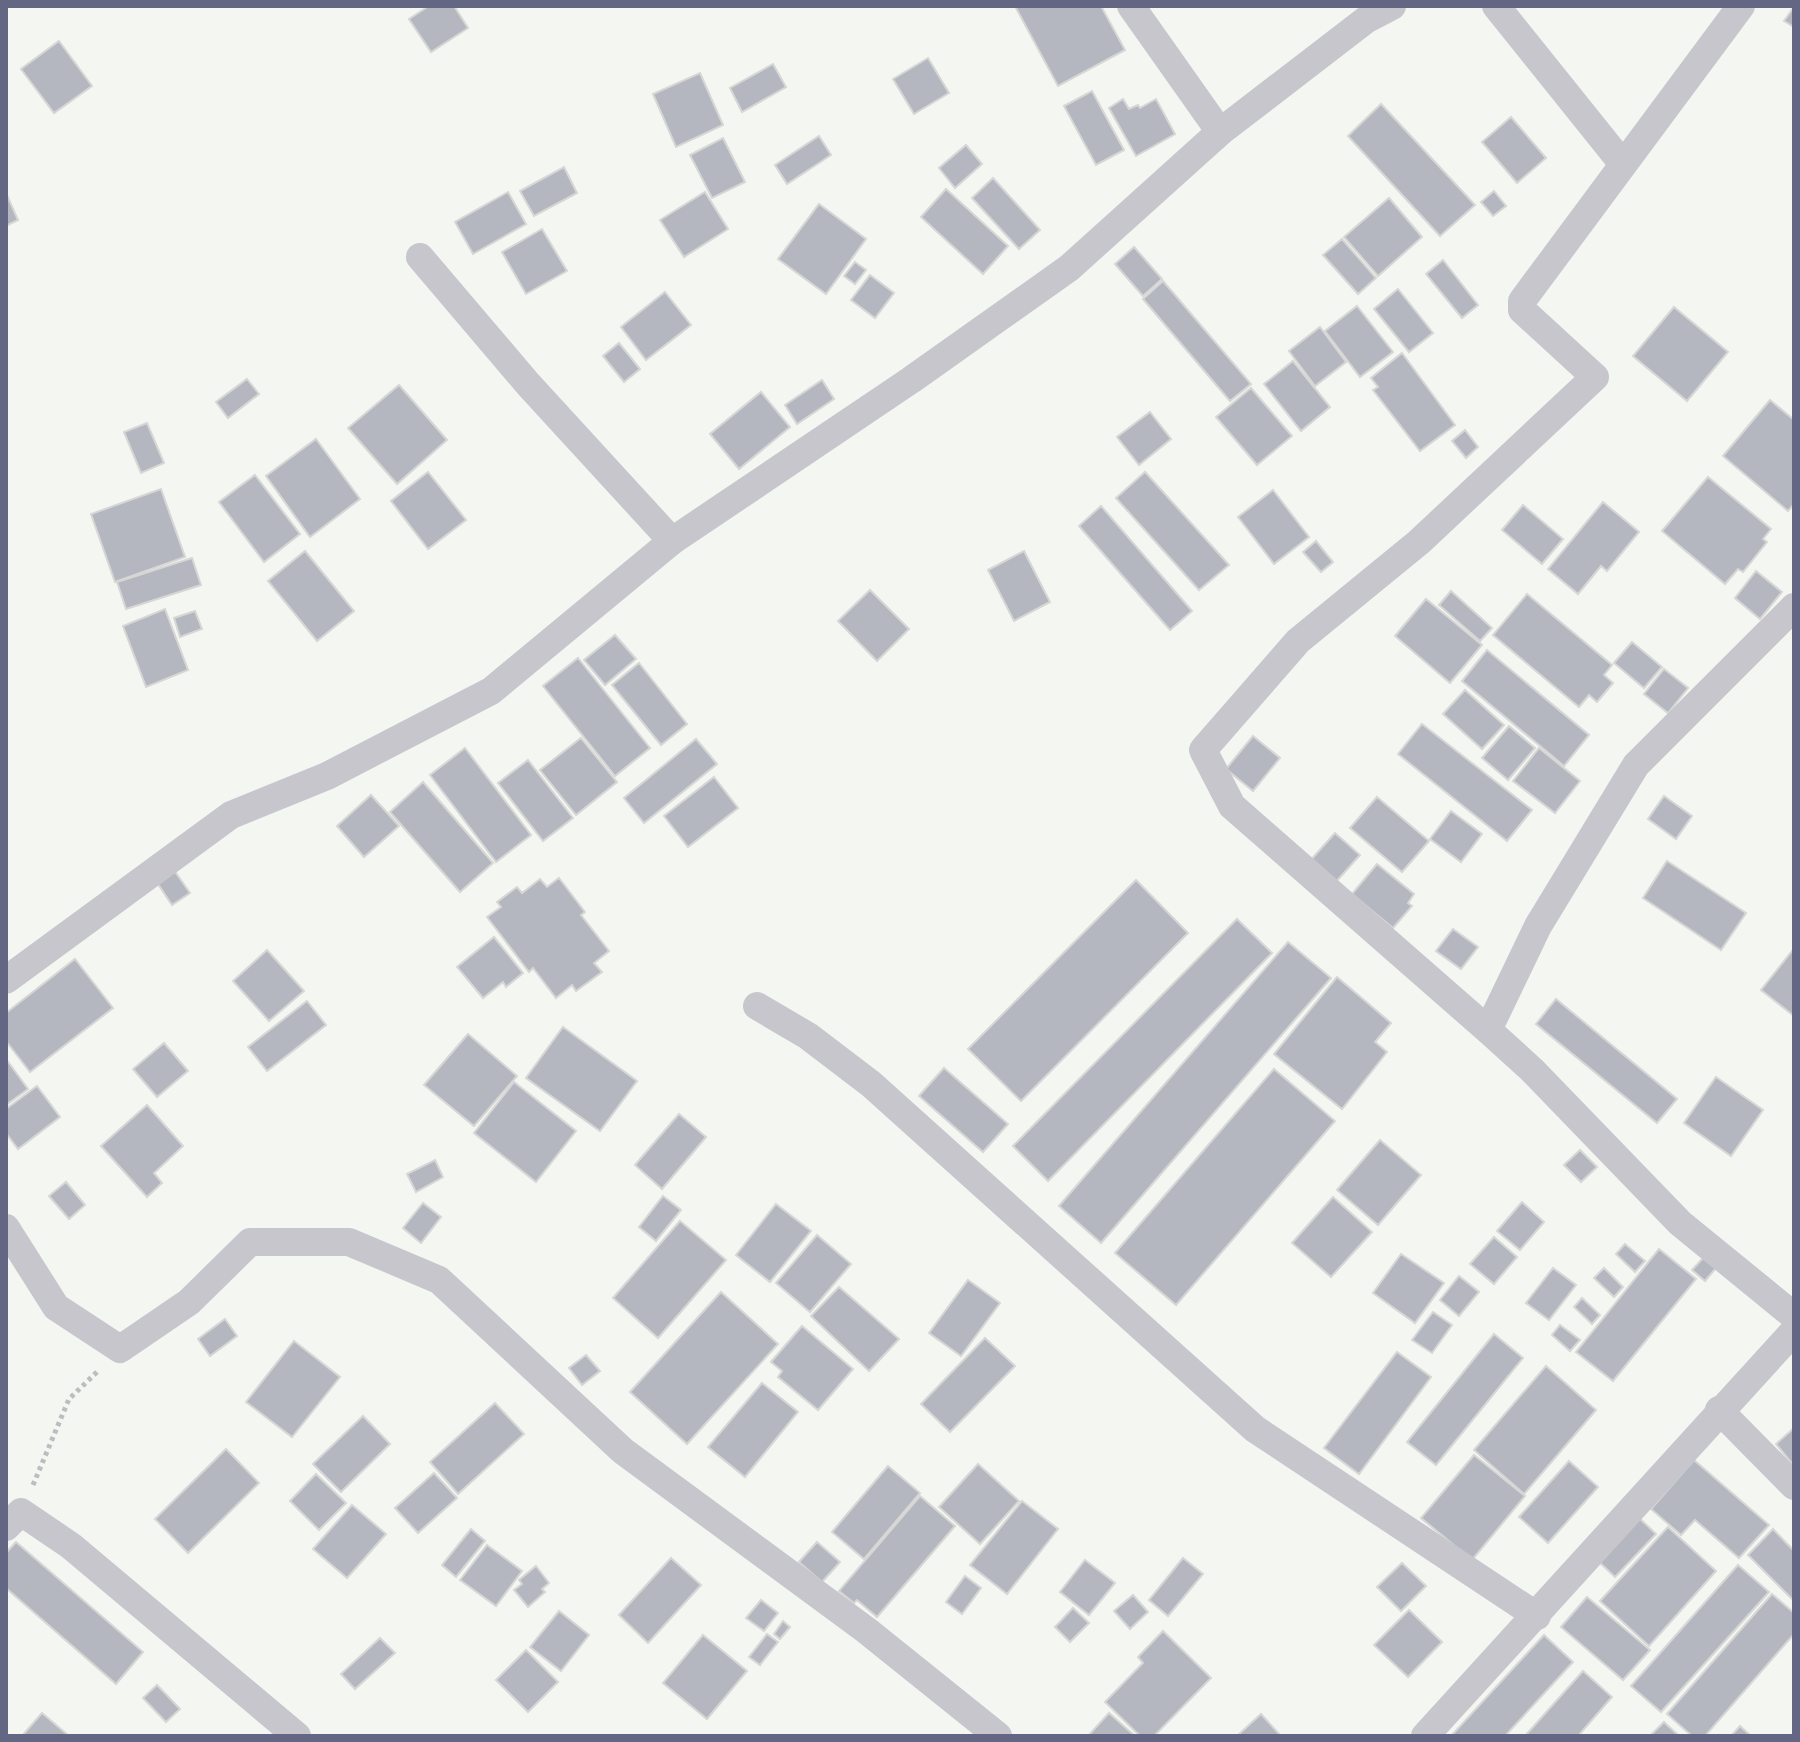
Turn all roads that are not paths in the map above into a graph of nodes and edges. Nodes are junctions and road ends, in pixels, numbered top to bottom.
1 (1131, 6) edge
2 (1392, 6) edge
3 (1496, 6) edge
4 (1741, 6) edge
5 (1220, 132) junction
6 (1622, 163) junction
7 (420, 257) dead end
8 (672, 541) junction
9 (1794, 607) edge
10 (6, 980) edge
11 (757, 1006) dead end
12 (1488, 1030) junction
13 (6, 1228) edge
14 (1794, 1316) edge
15 (1794, 1331) edge
16 (1719, 1410) junction
17 (1794, 1486) edge
18 (14, 1519) edge
19 (1537, 1616) junction
20 (297, 1736) edge
21 (998, 1736) edge
22 (1425, 1736) edge

1 - 5 street
2 - 5 street
3 - 6 street
4 - 6 street
5 - 8 street
6 - 12 street
7 - 8 street
8 - 10 street
9 - 12 street
11 - 19 street
12 - 14 street
13 - 21 street
15 - 16 street
16 - 17 street
16 - 19 street
18 - 20 street
19 - 22 street

